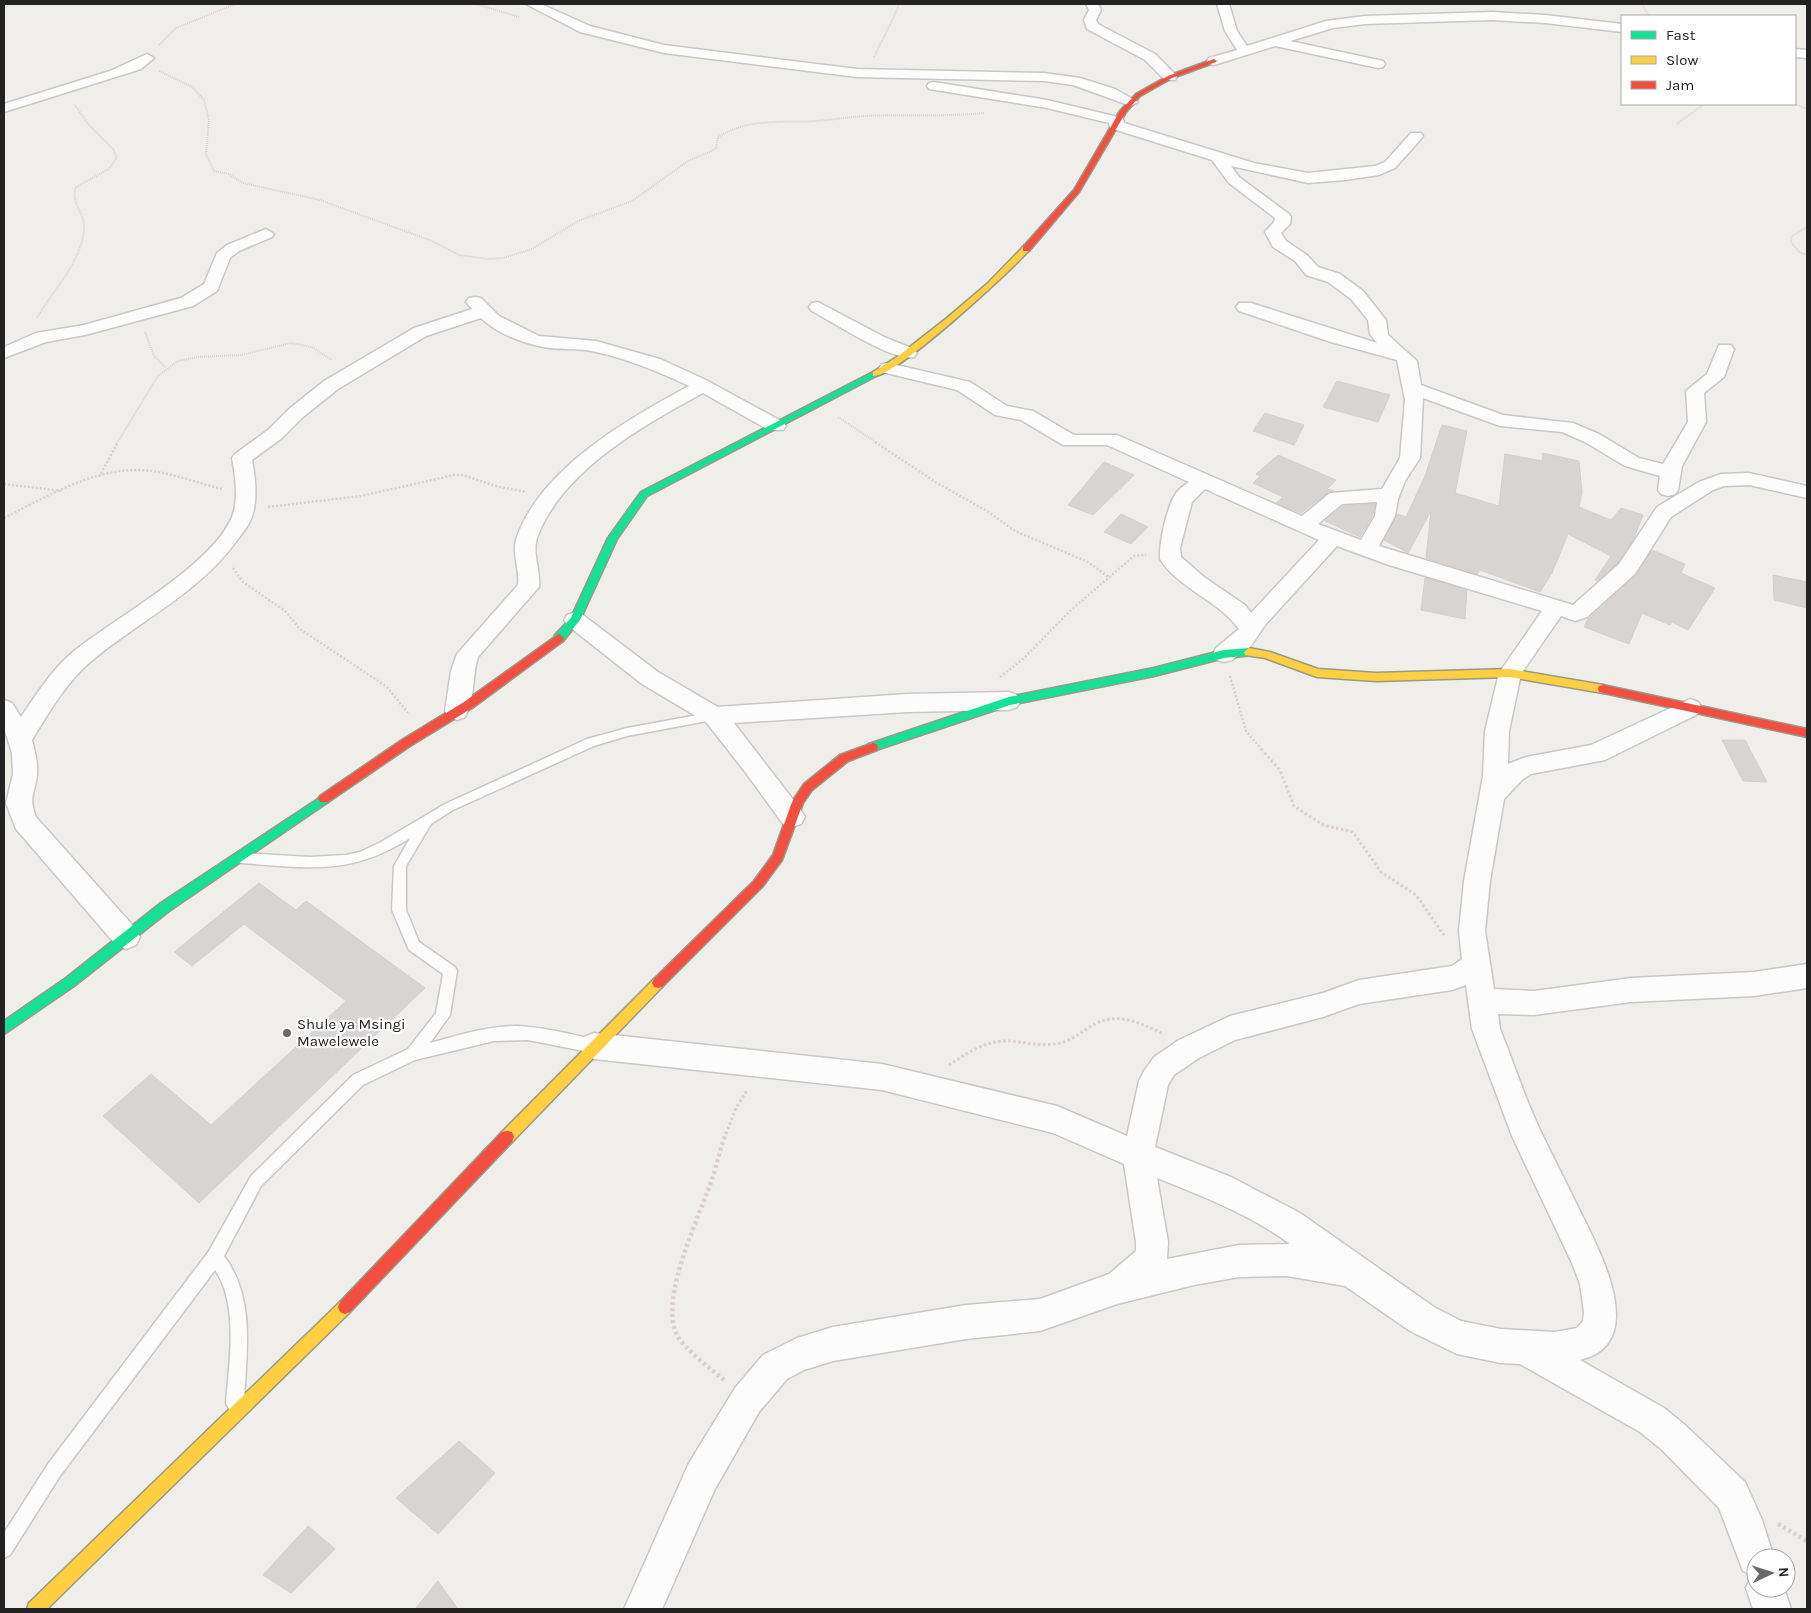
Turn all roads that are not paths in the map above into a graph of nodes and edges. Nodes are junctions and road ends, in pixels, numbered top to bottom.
1 (532, 4) edge
2 (1092, 4) edge
3 (1223, 4) edge
4 (1456, 4) edge
5 (1481, 16) junction
6 (1365, 20) junction
7 (1320, 28) junction
8 (1621, 28) edge
9 (1137, 32) dead end
10 (1273, 42) junction
11 (1244, 52) junction
12 (1143, 53) junction
13 (146, 59) road end
14 (1214, 61) joint
15 (1378, 64) dead end
16 (883, 74) junction
17 (1170, 77) junction
18 (1131, 102) junction
19 (4, 108) edge
20 (1116, 123) junction
21 (1416, 136) dead end
22 (1218, 158) junction
23 (266, 234) dead end
24 (818, 307) dead end
25 (1245, 307) dead end
26 (1725, 349) dead end
27 (4, 353) edge
28 (908, 353) junction
29 (1404, 356) junction
30 (888, 368) junction
31 (703, 386) junction
32 (1410, 387) junction
33 (776, 426) junction
34 (1670, 473) junction
35 (1204, 480) junction
36 (1807, 492) edge
37 (1389, 495) junction
38 (1664, 512) junction
39 (1304, 525) junction
40 (1334, 537) junction
41 (1367, 549) junction
42 (1555, 608) junction
43 (575, 620) junction
44 (1250, 629) junction
45 (1224, 654) junction
46 (1510, 673) junction
47 (1009, 701) junction
48 (1690, 708) junction
49 (4, 709) edge
50 (457, 711) junction
51 (714, 716) junction
52 (1807, 733) edge
53 (19, 740) junction
54 (1492, 794) junction
55 (792, 817) junction
56 (427, 819) junction
57 (236, 858) junction
58 (126, 937) junction
59 (1472, 967) junction
60 (1807, 976) edge
61 (1481, 1001) junction
62 (4, 1028) edge
63 (594, 1046) junction
64 (412, 1054) junction
65 (1138, 1155) junction
66 (215, 1257) junction
67 (1352, 1271) junction
68 (1117, 1288) junction
69 (1522, 1347) junction
70 (234, 1415) junction
71 (1753, 1548) edge
72 (4, 1549) edge
73 (35, 1609) edge
74 (643, 1609) edge

1 - 16 street
2 - 12 street
3 - 11 street
4 - 5 street
5 - 6 street
5 - 8 street
6 - 7 street
6 - 7 street
7 - 10 street
9 - 12 street
10 - 11 street
10 - 15 street
11 - 14 street
12 - 17 street
13 - 19 street
14 - 17 street
16 - 18 street
16 - 20 street
17 - 18 street
18 - 20 street
20 - 22 street
20 - 28 street
21 - 22 street
22 - 29 street
23 - 27 street
24 - 28 street
25 - 29 street
26 - 34 street
28 - 30 street
29 - 32 street
30 - 33 street
30 - 35 street
31 - 33 street
31 - 50 street
31 - 53 street
32 - 34 street
32 - 37 street
33 - 43 street
34 - 38 street
35 - 39 street
35 - 44 street
36 - 38 street
37 - 39 street
37 - 41 street
38 - 42 street
39 - 40 street
40 - 41 street
40 - 44 street
41 - 42 street
42 - 46 street
43 - 50 street
43 - 51 street
44 - 45 street
45 - 46 street
45 - 47 street
46 - 48 street
46 - 54 street
47 - 51 street
47 - 55 street
48 - 52 street
48 - 54 street
49 - 53 street
50 - 57 street
51 - 55 street
51 - 56 lane
53 - 58 street
54 - 59 street
55 - 63 street
56 - 57 lane
56 - 64 lane
57 - 58 street
58 - 62 street
59 - 61 street
59 - 65 street
60 - 61 street
61 - 69 street
63 - 64 lane
63 - 65 street
63 - 70 street
64 - 66 lane
65 - 67 street
65 - 68 street
66 - 70 lane
66 - 72 lane
67 - 68 street
67 - 69 street
68 - 74 street
69 - 71 street
70 - 73 street

